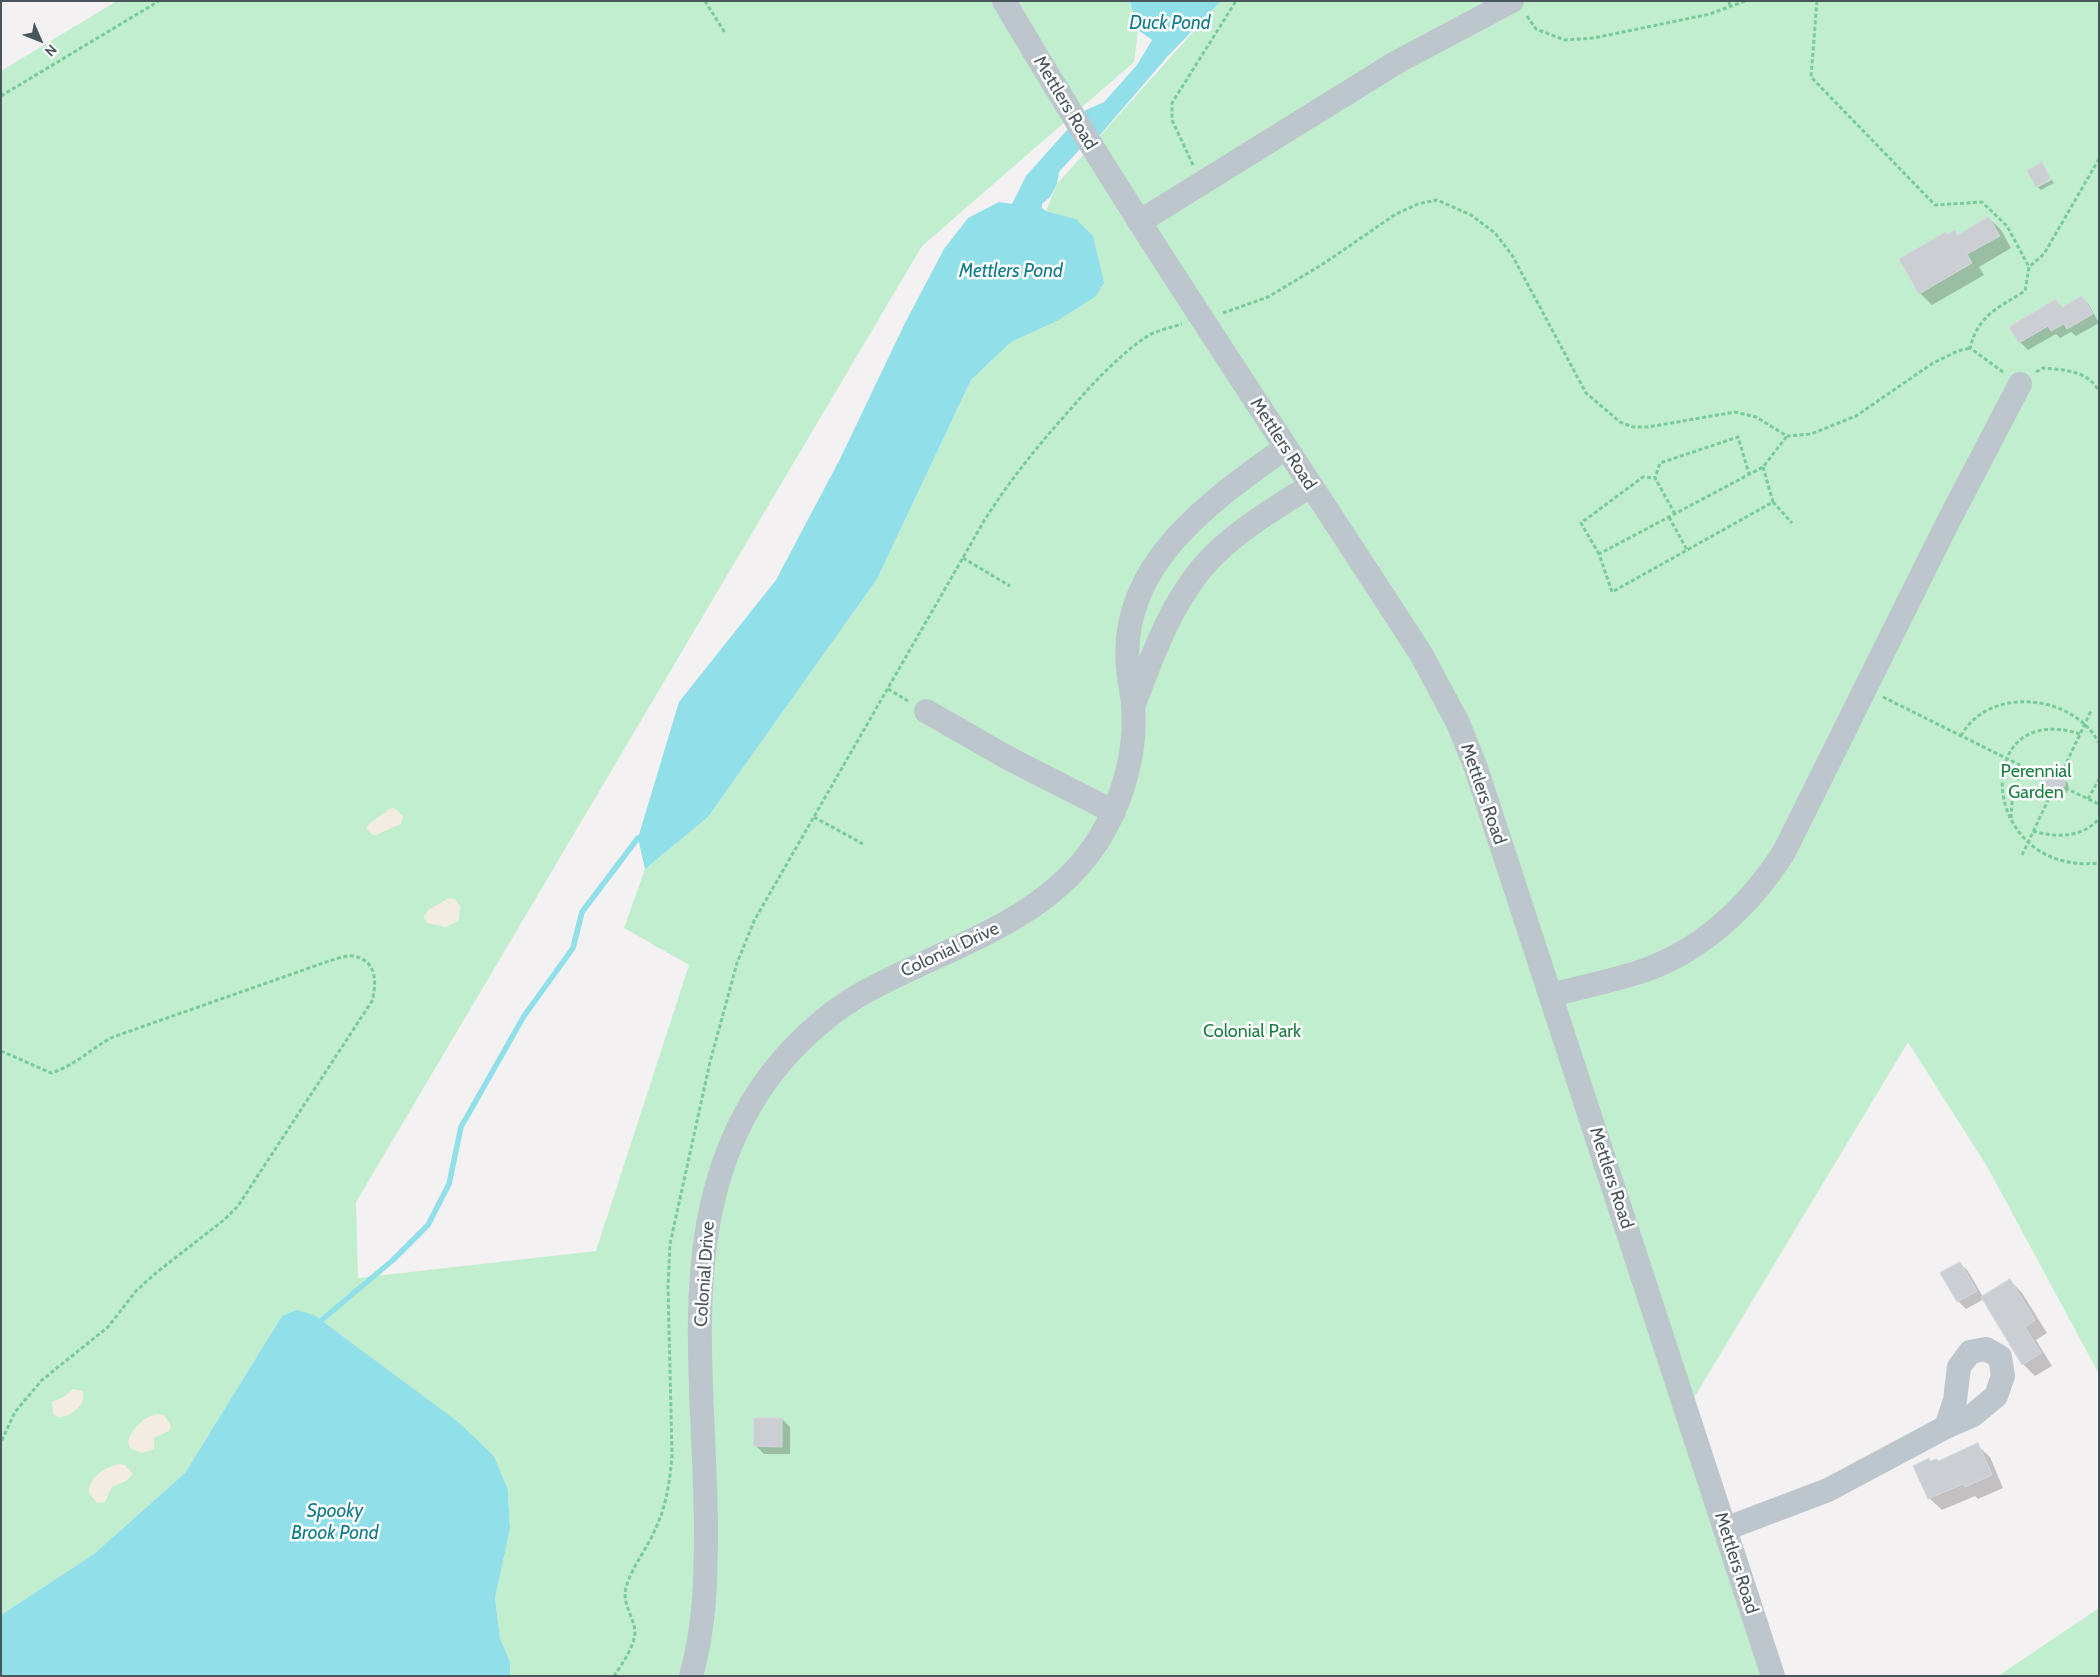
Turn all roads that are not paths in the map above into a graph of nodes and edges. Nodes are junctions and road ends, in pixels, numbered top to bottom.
1 (1004, 1) edge
2 (1517, 5) edge
3 (1139, 222) junction
4 (2020, 384) road end
5 (1285, 448) junction
6 (1310, 486) junction
7 (1134, 706) junction
8 (926, 711) dead end
9 (1114, 812) junction
10 (1551, 995) junction
11 (1946, 1427) dead end
12 (1725, 1529) junction
13 (691, 1676) edge
14 (1773, 1676) edge

1 - 3 street, Mettlers Road
2 - 3 street
3 - 5 street, Mettlers Road
4 - 10 street
5 - 6 street, Mettlers Road
5 - 7 street, Colonial Drive
6 - 7 street, Colonial Drive
6 - 10 street, Mettlers Road
7 - 9 street, Colonial Drive
8 - 9 street
9 - 13 street, Colonial Drive
10 - 12 street, Mettlers Road
11 - 12 street
12 - 14 street, Mettlers Road

